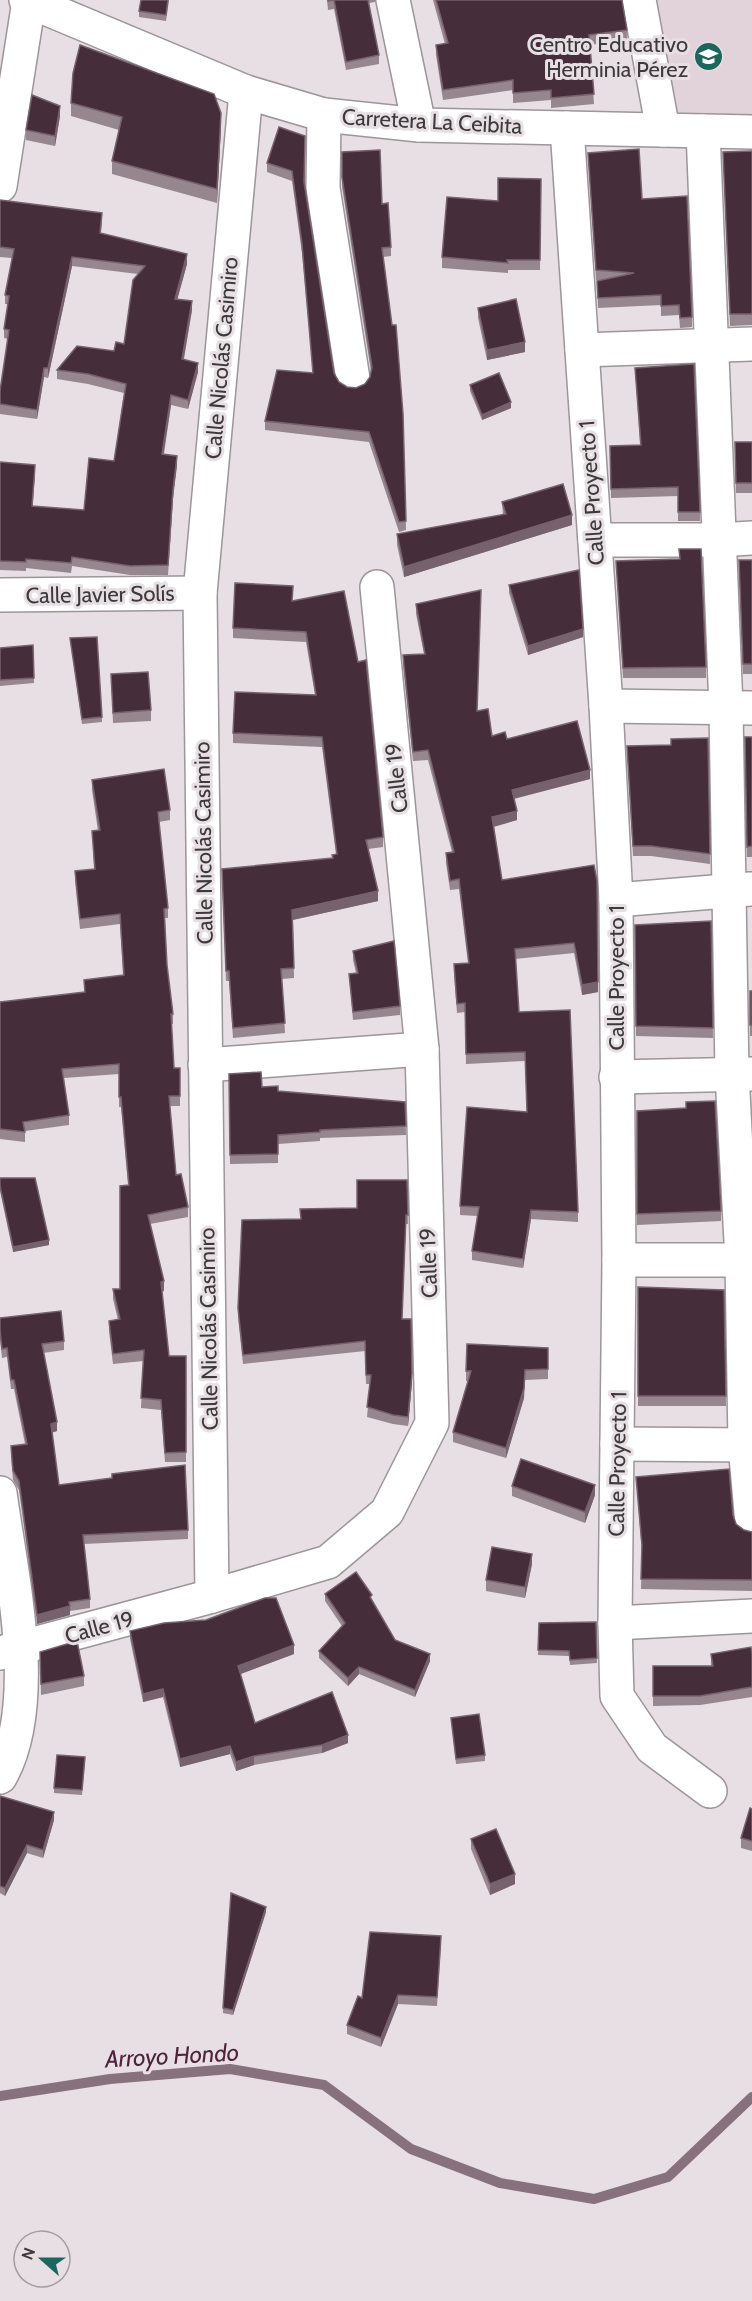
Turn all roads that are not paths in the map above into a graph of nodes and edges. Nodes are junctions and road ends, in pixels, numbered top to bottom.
1 (28, 0) edge
2 (393, 0) edge
3 (639, 0) edge
4 (246, 92) junction
5 (324, 115) junction
6 (419, 124) junction
7 (567, 128) junction
8 (663, 129) junction
9 (703, 130) junction
10 (752, 132) edge
11 (0, 186) edge
12 (752, 344) edge
13 (711, 346) junction
14 (582, 350) junction
15 (353, 379) dead end
16 (752, 538) edge
17 (595, 540) junction
18 (719, 540) junction
19 (377, 587) dead end
20 (200, 593) junction
21 (0, 595) edge
22 (606, 706) junction
23 (739, 708) edge
24 (741, 889) edge
25 (616, 900) junction
26 (422, 1048) junction
27 (205, 1065) junction
28 (742, 1074) edge
29 (616, 1077) junction
30 (619, 1260) junction
31 (747, 1260) edge
32 (617, 1444) junction
33 (749, 1445) edge
34 (0, 1493) edge
35 (752, 1524) edge
36 (212, 1596) junction
37 (752, 1616) edge
38 (615, 1623) junction
39 (11, 1651) edge
40 (0, 1777) edge
41 (710, 1791) dead end

1 - 4 street, Carretera La Ceibita
1 - 11 street
2 - 6 street
3 - 8 street
4 - 5 street, Carretera La Ceibita
4 - 20 street, Calle Nicolás Casimiro
5 - 6 street, Carretera La Ceibita
5 - 15 street
6 - 7 street, Carretera La Ceibita
7 - 8 street, Carretera La Ceibita
7 - 14 street, Calle Proyecto 1
8 - 9 street, Carretera La Ceibita
9 - 10 street, Carretera La Ceibita
9 - 13 street
12 - 13 street
13 - 14 street
13 - 18 street
14 - 17 street, Calle Proyecto 1
16 - 18 street
17 - 18 street
17 - 22 street, Calle Proyecto 1
18 - 23 street
19 - 26 street, Calle 19
20 - 21 street, Calle Javier Solís
20 - 27 street, Calle Nicolás Casimiro
22 - 23 street
22 - 25 street, Calle Proyecto 1
23 - 24 street
24 - 25 street
24 - 28 street
25 - 29 street, Calle Proyecto 1
26 - 27 street
26 - 36 street, Calle 19
27 - 36 street, Calle Nicolás Casimiro
28 - 29 street
28 - 31 street
29 - 30 street, Calle Proyecto 1
30 - 31 street
30 - 32 street, Calle Proyecto 1
31 - 33 street
32 - 33 street
32 - 38 street, Calle Proyecto 1
33 - 35 street
34 - 39 street
36 - 39 street, Calle 19
37 - 38 street
38 - 41 street, Calle Proyecto 1
39 - 40 street

